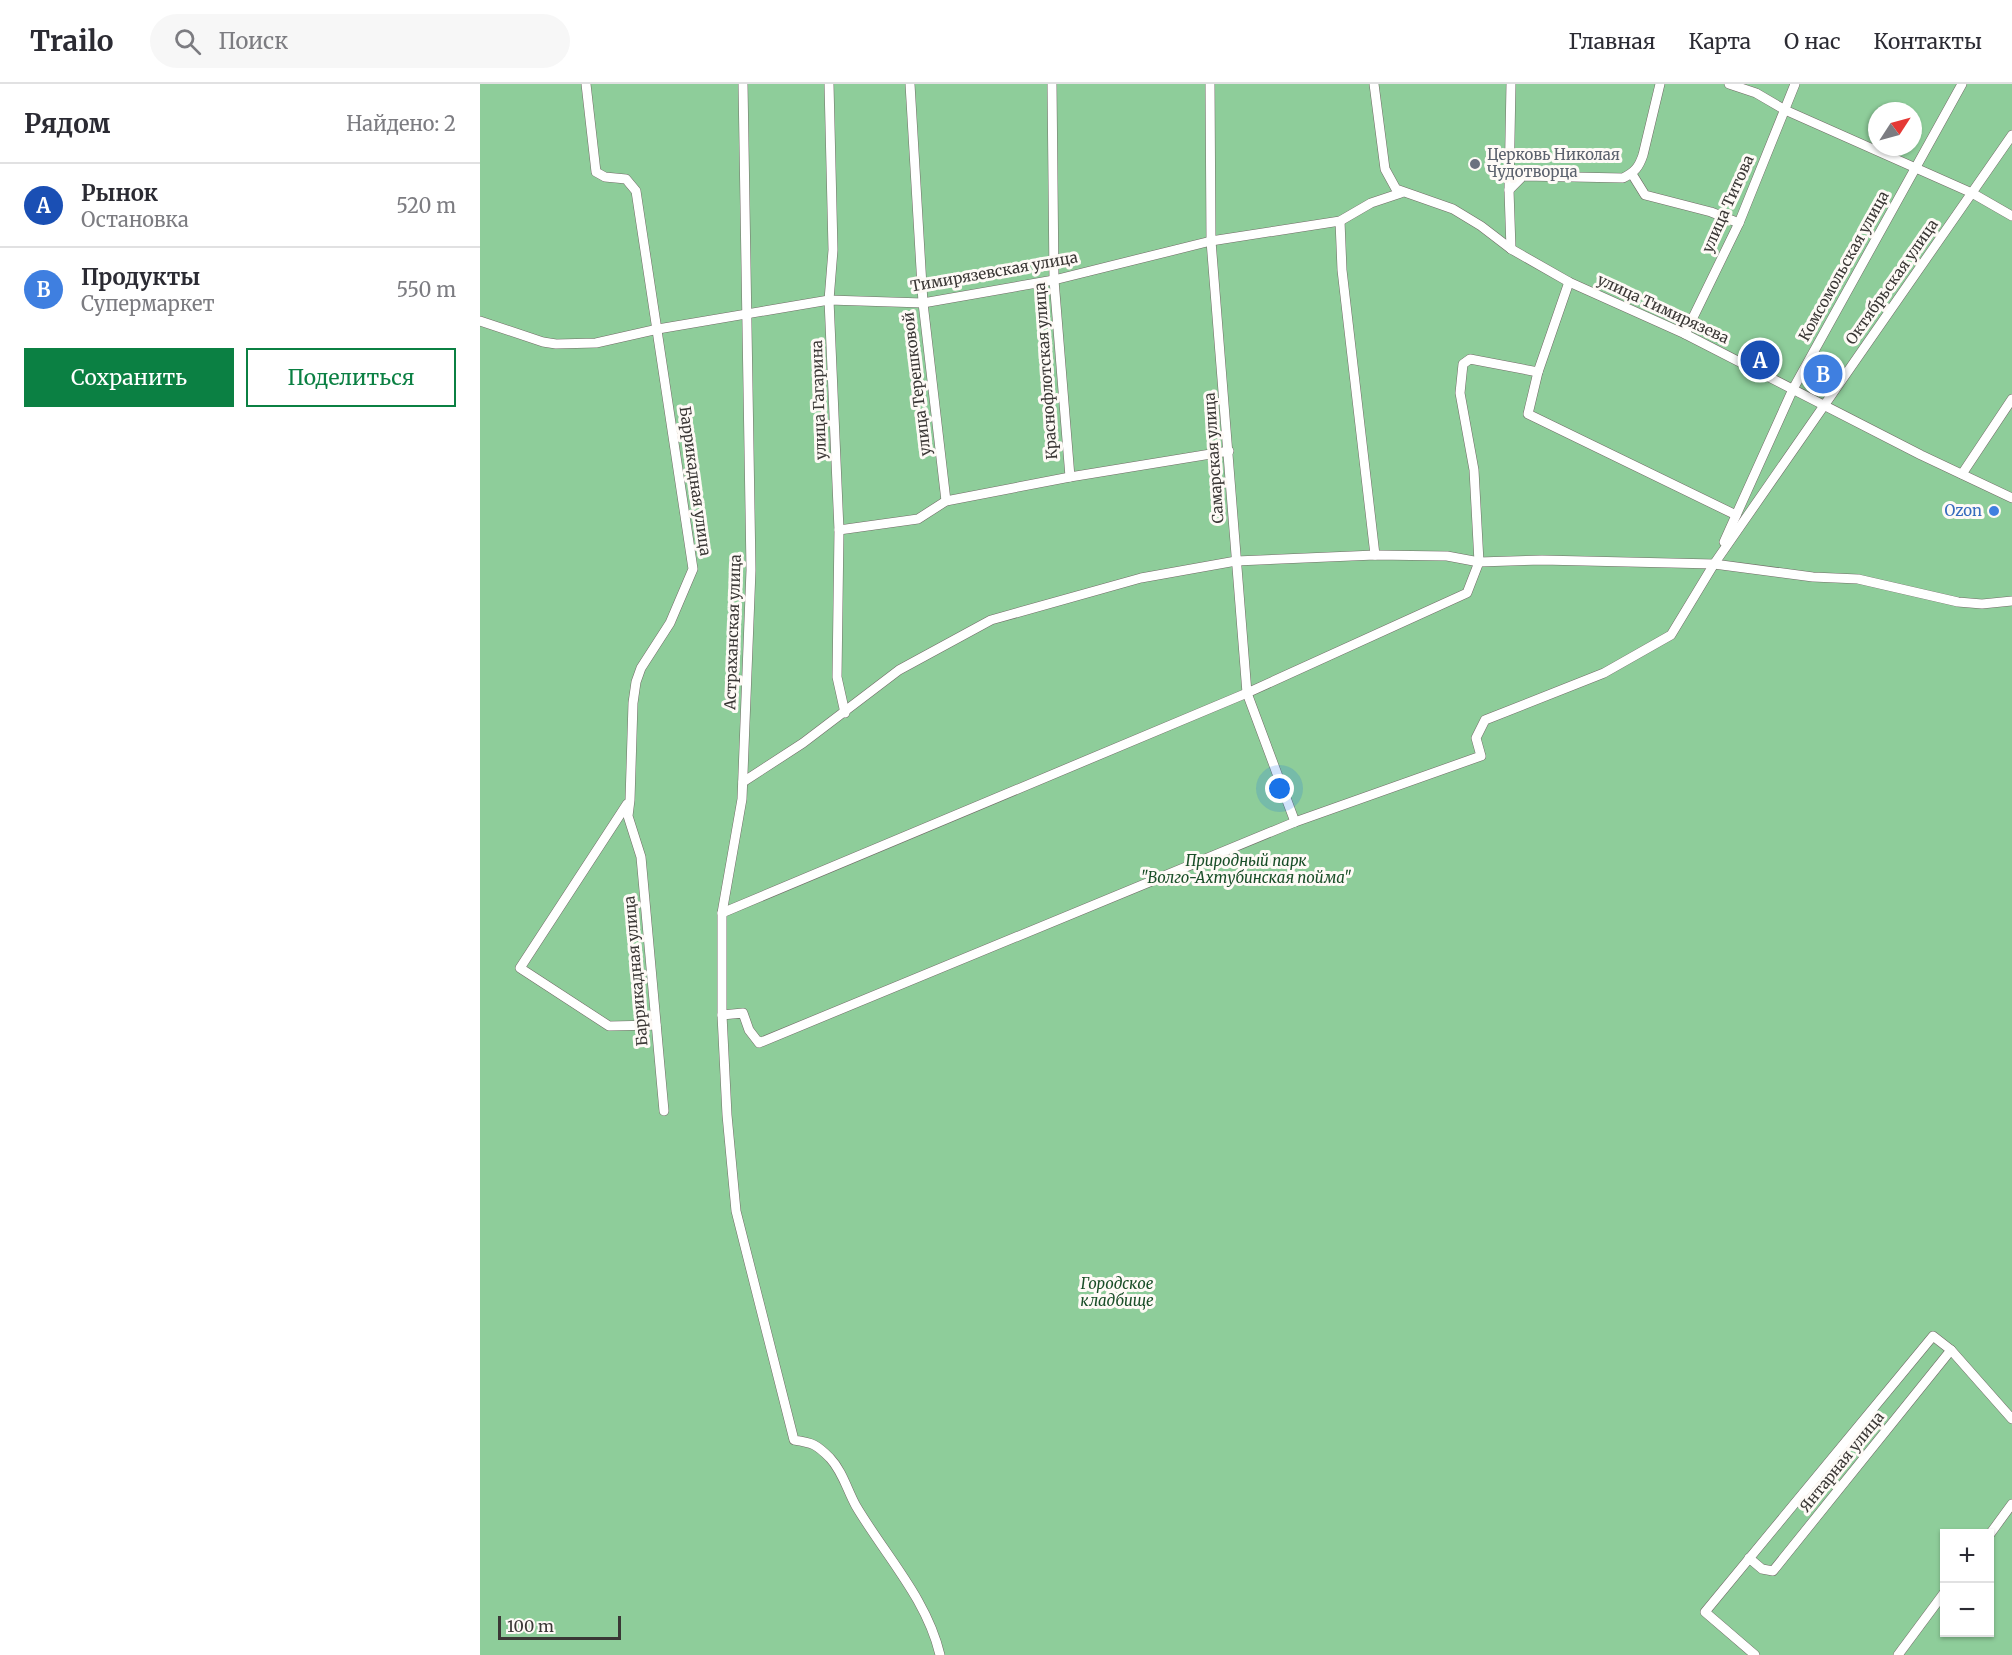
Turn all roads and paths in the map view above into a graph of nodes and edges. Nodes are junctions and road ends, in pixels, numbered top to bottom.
1 (586, 84) edge
2 (743, 84) edge
3 (829, 84) edge
4 (910, 84) edge
5 (1052, 84) edge
6 (1210, 84) edge
7 (1374, 84) edge
8 (1511, 84) edge
9 (1660, 84) edge
10 (1729, 84) edge
11 (1795, 84) edge
12 (1962, 84) edge
13 (1785, 110) junction
14 (2012, 135) edge
15 (1916, 168) junction
16 (1632, 174) junction
17 (1509, 190) junction
18 (1401, 193) junction
19 (1972, 193) junction
20 (2012, 216) edge
21 (1340, 221) junction
22 (1739, 223) junction
23 (1211, 241) junction
24 (1511, 249) junction
25 (1054, 280) junction
26 (1569, 282) junction
27 (829, 300) junction
28 (923, 303) junction
29 (746, 315) junction
30 (480, 321) edge
31 (657, 329) junction
32 (1685, 334) junction
33 (1538, 372) junction
34 (1793, 389) junction
35 (2012, 399) edge
36 (1824, 406) junction
37 (1229, 451) junction
38 (1962, 474) junction
39 (1070, 477) junction
40 (2012, 498) edge
41 (946, 501) junction
42 (1736, 515) junction
43 (839, 530) junction
44 (1375, 555) junction
45 (1236, 561) junction
46 (1479, 562) junction
47 (1714, 564) junction
48 (2012, 600) edge
49 (1248, 693) junction
50 (845, 714) junction
51 (743, 782) junction
52 (630, 800) junction
53 (1295, 822) junction
54 (722, 913) junction
55 (722, 1015) junction
56 (656, 1025) junction
57 (664, 1111) dead end
58 (1951, 1350) junction
59 (2012, 1419) edge
60 (2012, 1504) edge
61 (1993, 1529) edge
62 (1749, 1558) junction
63 (1940, 1598) edge
64 (940, 1655) edge
65 (1755, 1655) edge
66 (1898, 1655) edge

1 - 31 street, Баррикадная улица
2 - 29 street, Астраханская улица
3 - 27 street, улица Гагарина
4 - 28 street, улица Терешковой
5 - 25 street, Краснофлотская улица
6 - 23 street, Самарская улица
7 - 18 street
8 - 17 street
9 - 16 street
10 - 13 street
11 - 13 street, улица Титова
12 - 15 street, Комсомольская улица
13 - 15 street
13 - 22 street, улица Титова
14 - 19 street, Октябрьская улица
15 - 19 street
15 - 34 street, Комсомольская улица
16 - 17 street
16 - 22 street
17 - 24 street
18 - 21 street, Тимирязевская улица
18 - 24 street, улица Тимирязева
19 - 20 street
19 - 36 street, Октябрьская улица
21 - 23 street, Тимирязевская улица
21 - 44 street
22 - 32 street, улица Титова
23 - 25 street, Тимирязевская улица
23 - 37 street, Самарская улица
24 - 26 street, улица Тимирязева
25 - 28 street, Тимирязевская улица
25 - 39 street, Краснофлотская улица
26 - 32 street, улица Тимирязева
26 - 33 street
27 - 28 street, Тимирязевская улица
27 - 29 street, Тимирязевская улица
27 - 43 street, улица Гагарина
28 - 41 street, улица Терешковой
29 - 31 street, Тимирязевская улица
29 - 51 street, Астраханская улица
30 - 31 street, Тимирязевская улица
31 - 52 street, Баррикадная улица
32 - 34 street, улица Тимирязева
33 - 42 street
33 - 46 street
34 - 36 street, улица Тимирязева
34 - 42 street, Комсомольская улица
35 - 38 street
36 - 38 street, улица Тимирязева
36 - 47 street, Октябрьская улица
37 - 39 street
37 - 45 street, Самарская улица
38 - 40 street, улица Тимирязева
39 - 41 street
41 - 43 street
42 - 47 street, Комсомольская улица
43 - 50 street, улица Гагарина
44 - 45 street
44 - 46 street
45 - 49 street, Самарская улица
45 - 50 street
46 - 47 street
46 - 49 street
47 - 48 street
47 - 53 street
49 - 53 street, Самарская улица
49 - 54 street
50 - 51 street
51 - 54 street, Астраханская улица
52 - 56 street, Баррикадная улица
52 - 56 street
53 - 55 street
54 - 55 street, Астраханская улица
55 - 64 street, Астраханская улица
56 - 57 street, Баррикадная улица
58 - 59 street
58 - 62 street
58 - 62 street, Янтарная улица
60 - 61 street
62 - 65 street
63 - 66 street

